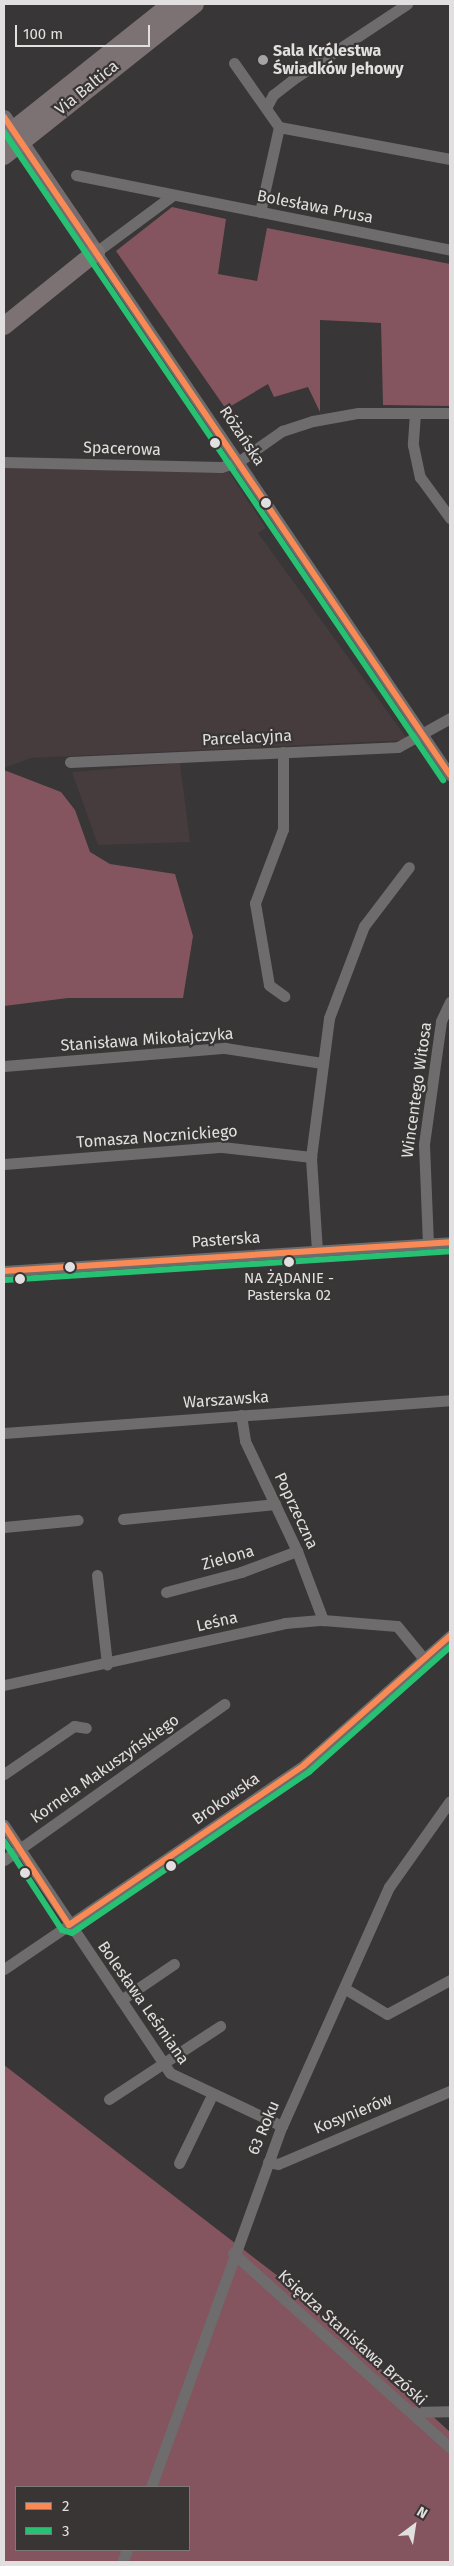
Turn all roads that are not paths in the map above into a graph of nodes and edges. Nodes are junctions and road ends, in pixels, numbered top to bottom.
1 (171, 4) edge
2 (196, 4) edge
3 (407, 4) edge
4 (234, 63) dead end
5 (266, 108) junction
6 (4, 117) edge
7 (279, 127) junction
8 (4, 137) edge
9 (4, 156) edge
10 (450, 159) edge
11 (76, 175) dead end
12 (173, 195) junction
13 (260, 212) junction
14 (450, 250) edge
15 (96, 252) junction
16 (4, 326) edge
17 (415, 412) junction
18 (450, 413) edge
19 (4, 462) edge
20 (238, 462) junction
21 (450, 518) edge
22 (450, 718) edge
23 (423, 735) junction
24 (283, 752) junction
25 (70, 762) dead end
26 (450, 775) edge
27 (409, 867) dead end
28 (284, 996) dead end
29 (450, 1002) edge
30 (322, 1063) junction
31 (4, 1066) edge
32 (311, 1157) junction
33 (4, 1164) edge
34 (450, 1242) edge
35 (428, 1244) junction
36 (316, 1251) junction
37 (4, 1271) edge
38 (450, 1400) edge
39 (241, 1415) junction
40 (4, 1433) edge
41 (275, 1504) junction
42 (123, 1519) dead end
43 (78, 1520) dead end
44 (4, 1527) edge
45 (297, 1551) junction
46 (97, 1575) dead end
47 (166, 1592) dead end
48 (323, 1620) junction
49 (450, 1636) edge
50 (424, 1659) junction
51 (107, 1664) junction
52 (4, 1684) edge
53 (224, 1704) dead end
54 (86, 1728) dead end
55 (4, 1774) edge
56 (450, 1801) edge
57 (4, 1825) edge
58 (19, 1849) junction
59 (4, 1860) edge
60 (69, 1925) junction
61 (174, 1964) dead end
62 (4, 1969) edge
63 (450, 1980) edge
64 (344, 1988) junction
65 (121, 2000) junction
66 (220, 2026) dead end
67 (163, 2064) junction
68 (450, 2091) edge
69 (212, 2095) junction
70 (109, 2098) dead end
71 (282, 2126) junction
72 (268, 2162) junction
73 (179, 2163) dead end
74 (233, 2253) junction
75 (410, 2412) junction
76 (450, 2412) edge
77 (450, 2448) edge
78 (151, 2486) edge

1 - 8 highway, Via Baltica
2 - 9 highway, Via Baltica
3 - 5 street
4 - 5 street
5 - 7 street
6 - 15 main road, Różańska
7 - 10 street
7 - 13 street
11 - 12 street, Bolesława Prusa
12 - 13 street, Bolesława Prusa
12 - 15 street
13 - 14 street, Bolesława Prusa
15 - 16 highway
15 - 20 street, Różańska
17 - 18 street
17 - 20 street
17 - 21 street
19 - 20 street, Spacerowa
20 - 23 street, Różańska
22 - 23 street, Parcelacyjna
23 - 24 street, Parcelacyjna
23 - 26 street, Różańska
24 - 25 street, Parcelacyjna
24 - 28 street
27 - 30 street
29 - 35 street, Wincentego Witosa
30 - 31 street, Stanisława Mikołajczyka
30 - 32 street
32 - 33 street, Tomasza Nocznickiego
32 - 36 street
34 - 35 street, Pasterska
35 - 36 street, Pasterska
36 - 37 street, Pasterska
38 - 39 street, Warszawska
39 - 40 street, Warszawska
39 - 41 street, Poprzeczna
41 - 42 street
41 - 45 street, Poprzeczna
43 - 44 street
45 - 47 street, Zielona
45 - 48 street, Poprzeczna
46 - 51 street
48 - 50 street, Leśna
48 - 51 street, Leśna
49 - 50 street, Brokowska
50 - 60 street, Brokowska
51 - 52 street, Leśna
53 - 58 street, Kornela Makuszyńskiego
54 - 55 street
56 - 64 street, 63 Roku
57 - 58 street, Bolesława Leśmiana
58 - 59 street, Kornela Makuszyńskiego
58 - 60 street, Bolesława Leśmiana
60 - 62 street, Brokowska
60 - 65 street, Bolesława Leśmiana
61 - 65 street
63 - 64 street
64 - 71 street, 63 Roku
65 - 67 street, Bolesława Leśmiana
66 - 67 street
67 - 69 street, Bolesława Leśmiana
67 - 70 street
68 - 72 street, Kosynierów
69 - 71 street, Bolesława Leśmiana
69 - 73 street
71 - 72 street, 63 Roku
72 - 74 street, 63 Roku
74 - 75 street, Księdza Stanisława Brzóski
74 - 78 street, 63 Roku
75 - 76 street
75 - 77 street, Księdza Stanisława Brzóski

